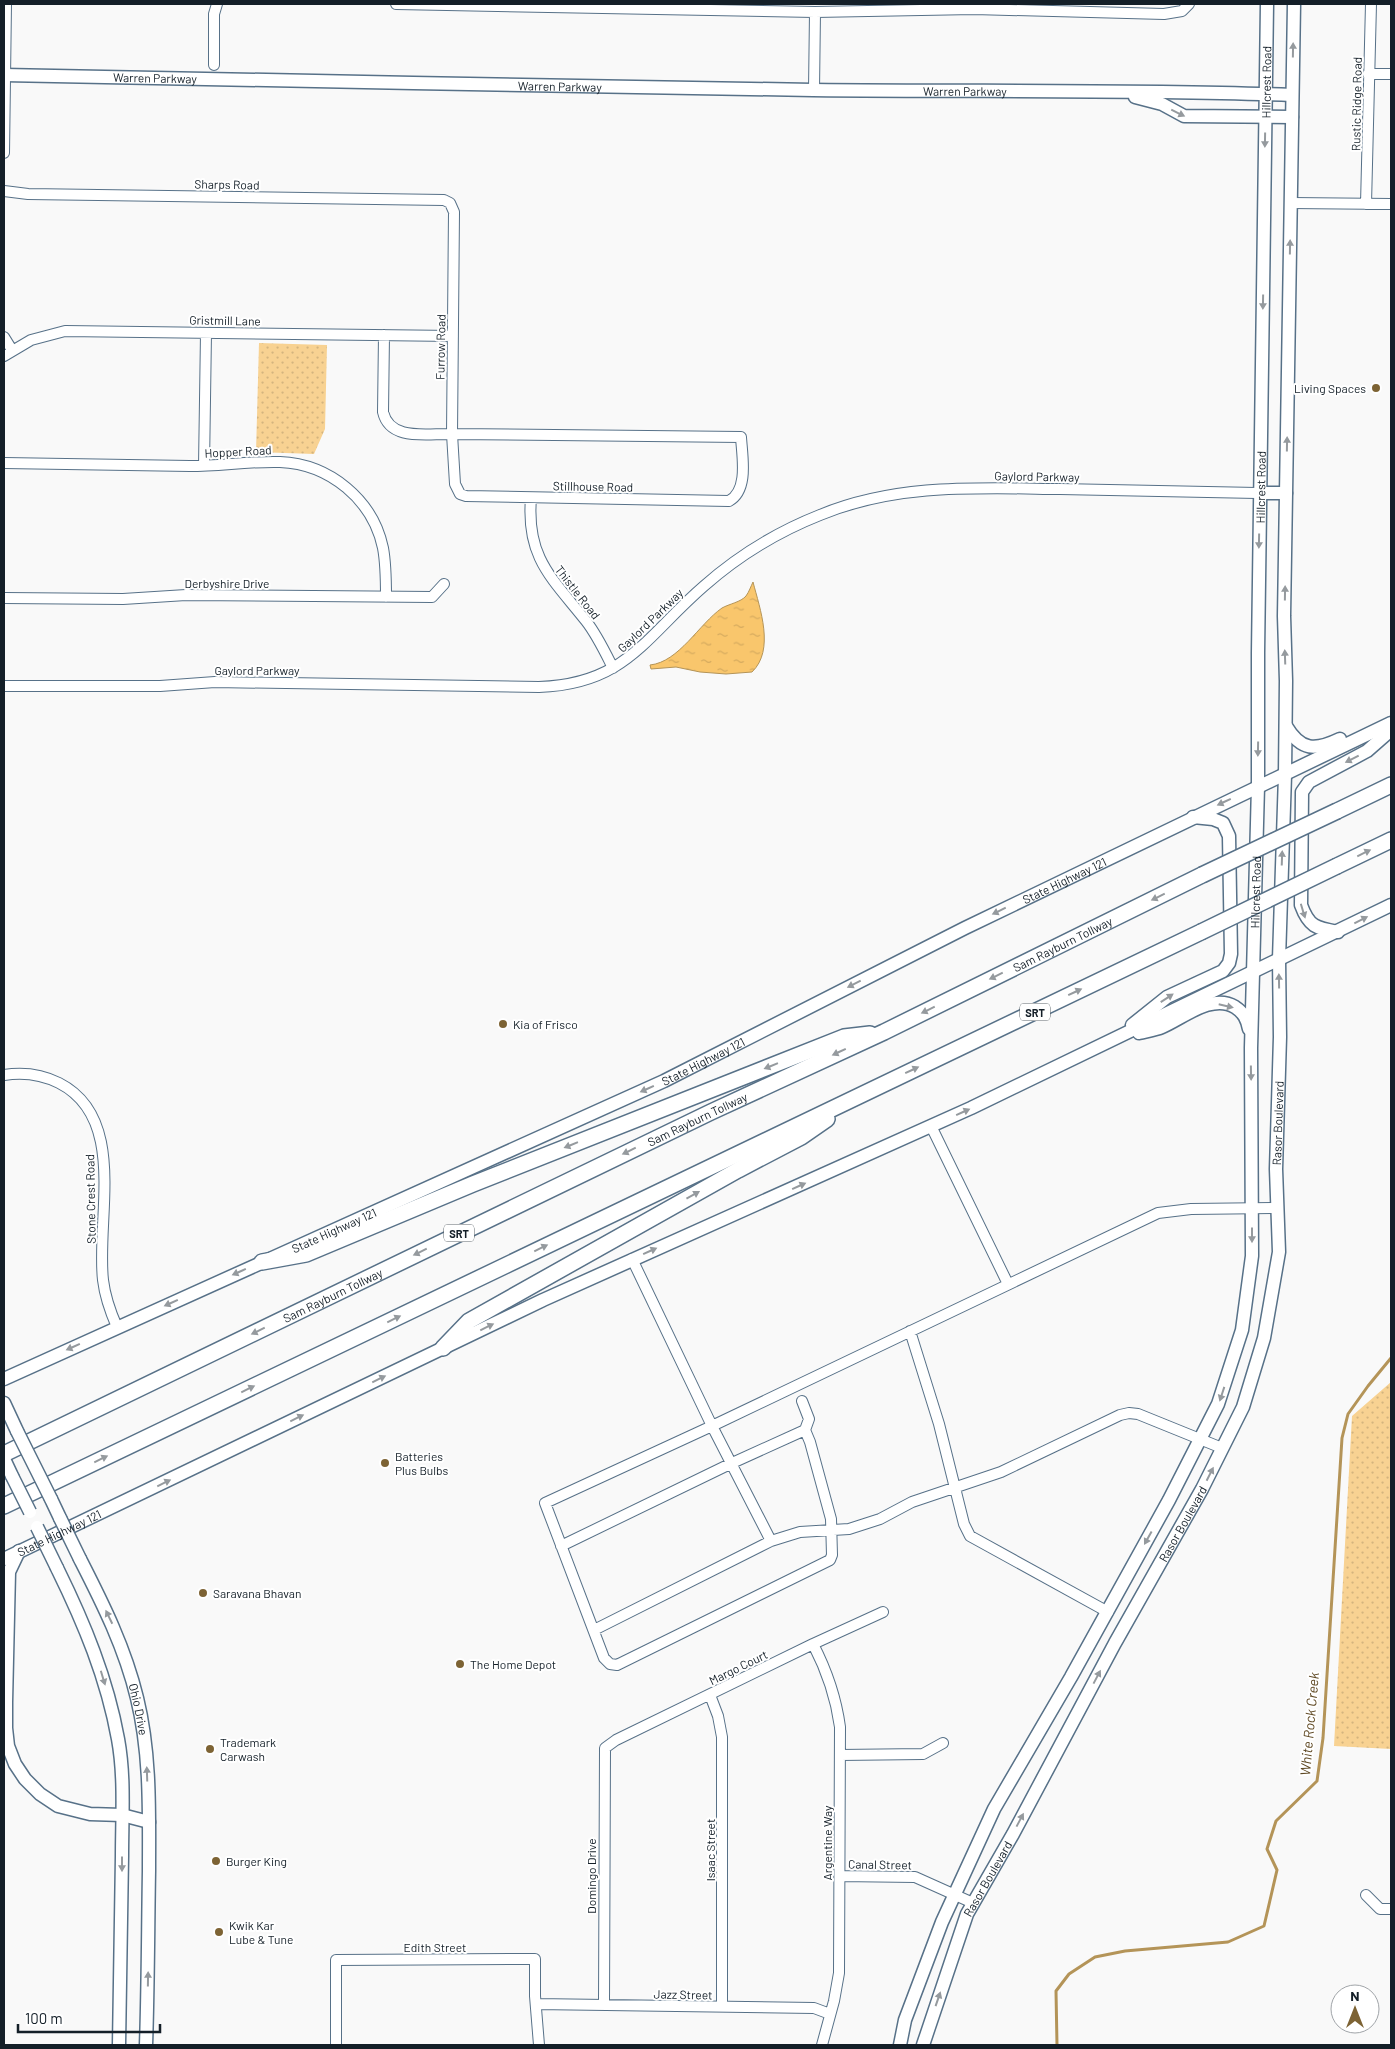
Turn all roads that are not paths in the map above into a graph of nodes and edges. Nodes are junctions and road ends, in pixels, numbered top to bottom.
1 (6, 4) edge
2 (217, 4) edge
3 (396, 4) edge
4 (1267, 4) edge
5 (1294, 4) edge
6 (1371, 4) edge
7 (1187, 6) edge
8 (816, 12) junction
9 (214, 65) dead end
10 (1368, 74) junction
11 (1391, 74) edge
12 (4, 76) edge
13 (814, 90) junction
14 (1116, 92) junction
15 (1266, 94) junction
16 (1292, 96) junction
17 (1266, 117) junction
18 (1292, 117) junction
19 (4, 153) edge
20 (4, 191) edge
21 (450, 203) joint
22 (1291, 203) junction
23 (1366, 204) junction
24 (1391, 204) edge
25 (206, 332) junction
26 (384, 335) junction
27 (453, 336) junction
28 (4, 337) edge
29 (8, 353) edge
30 (452, 434) junction
31 (4, 463) edge
32 (204, 466) junction
33 (458, 491) joint
34 (1260, 493) junction
35 (1286, 493) junction
36 (531, 498) junction
37 (444, 584) dead end
38 (386, 597) junction
39 (4, 598) edge
40 (613, 668) junction
41 (4, 686) edge
42 (1391, 719) edge
43 (1391, 723) edge
44 (1285, 726) junction
45 (1391, 730) edge
46 (1285, 775) junction
47 (1391, 785) edge
48 (1258, 786) junction
49 (1193, 817) junction
50 (1391, 840) edge
51 (1391, 905) edge
52 (1338, 932) junction
53 (1279, 959) junction
54 (1254, 971) junction
55 (884, 1032) junction
56 (1115, 1039) junction
57 (1251, 1043) junction
58 (4, 1075) edge
59 (868, 1091) junction
60 (931, 1126) junction
61 (1278, 1208) junction
62 (1252, 1209) junction
63 (632, 1259) junction
64 (262, 1262) junction
65 (1008, 1284) junction
66 (117, 1327) junction
67 (910, 1331) junction
68 (443, 1348) junction
69 (4, 1379) edge
70 (802, 1401) dead end
71 (4, 1403) edge
72 (712, 1426) junction
73 (805, 1430) junction
74 (1201, 1439) junction
75 (1222, 1448) junction
76 (4, 1454) edge
77 (4, 1459) edge
78 (730, 1464) junction
79 (955, 1488) junction
80 (4, 1506) edge
81 (830, 1531) junction
82 (771, 1541) junction
83 (562, 1546) junction
84 (19, 1551) junction
85 (4, 1559) edge
86 (883, 1612) dead end
87 (1108, 1612) junction
88 (6, 1630) edge
89 (594, 1630) junction
90 (813, 1644) junction
91 (710, 1695) junction
92 (943, 1743) dead end
93 (605, 1748) joint
94 (840, 1755) junction
95 (122, 1816) junction
96 (149, 1817) junction
97 (840, 1876) junction
98 (954, 1894) junction
99 (1366, 1895) dead end
100 (974, 1902) junction
101 (1391, 1909) edge
102 (536, 2004) junction
103 (604, 2005) junction
104 (722, 2006) junction
105 (830, 2014) junction
106 (119, 2045) edge
107 (146, 2045) edge
108 (336, 2045) edge
109 (539, 2045) edge
110 (822, 2045) edge
111 (900, 2045) edge
112 (923, 2045) edge

1 - 12 street
2 - 9 street
3 - 8 street
4 - 15 main road, Hillcrest Road
16 -> 5 main road, Hillcrest Road
6 - 10 street, Rustic Ridge Road
7 - 8 street
8 - 13 street
10 - 11 street
10 - 23 street, Rustic Ridge Road
12 - 13 main road, Warren Parkway
12 - 19 street
13 - 14 main road, Warren Parkway
14 - 15 main road, Warren Parkway
14 -> 17 main road, Warren Parkway
15 - 16 main road, Warren Parkway
15 - 17 main road, Hillcrest Road
16 - 18 main road, Hillcrest Road
17 - 18 main road, Warren Parkway
17 -> 34 main road, Hillcrest Road
18 - 22 main road, Hillcrest Road
20 - 21 street, Sharps Road
21 - 27 street, Furrow Road
22 - 23 street
35 -> 22 main road, Hillcrest Road
23 - 24 street
25 - 26 street, Gristmill Lane
25 - 29 street, Gristmill Lane
25 - 32 street
26 - 27 street, Gristmill Lane
26 - 30 street
27 - 30 street, Furrow Road
28 - 29 street
30 - 33 street, Furrow Road
30 - 36 street, Stillhouse Road
31 - 32 street, Hopper Road
32 - 38 street, Hopper Road
33 - 36 street, Stillhouse Road
34 - 35 main road
34 - 40 street, Gaylord Parkway
34 -> 48 main road, Hillcrest Road
44 -> 35 main road, Hillcrest Road
36 - 40 street, Thistle Road
37 - 38 street, Derbyshire Drive
38 - 39 street, Derbyshire Drive
40 - 41 street, Gaylord Parkway
42 - 44 main road
43 - 46 main road, State Highway 121
44 - 46 main road, Hillcrest Road
45 -> 52 main road
46 - 48 main road, State Highway 121
53 -> 46 main road, Hillcrest Road
47 -> 55 highway, Sam Rayburn Tollway / SRT, bridge
48 -> 49 main road, State Highway 121
48 - 54 main road, Hillcrest Road
56 -> 49 main road
49 -> 64 main road, State Highway 121
59 -> 50 highway, SRT, bridge
52 -> 51 main road, State Highway 121
52 - 53 main road, State Highway 121
53 - 54 main road, State Highway 121
61 -> 53 main road, Rasor Boulevard
54 - 56 main road, State Highway 121
54 - 57 main road, Rasor Boulevard
55 -> 64 highway
55 -> 76 highway, Sam Rayburn Tollway / SRT
56 -> 57 main road
60 -> 56 main road, State Highway 121
57 -> 62 main road, Rasor Boulevard
58 - 66 street, Stone Crest Road
68 -> 59 highway
80 -> 59 highway, SRT
63 -> 60 main road, State Highway 121
60 - 65 street
61 - 62 street
61 - 75 main road, Rasor Boulevard
62 - 65 street
62 -> 74 main road, Rasor Boulevard
68 -> 63 main road, State Highway 121
63 - 72 street
64 -> 66 main road, State Highway 121
65 - 67 street
66 -> 69 main road, State Highway 121
67 - 72 street
67 - 79 street
84 -> 68 main road, State Highway 121
70 - 73 street
96 -> 71 main road, Ohio Drive, bridge
72 - 78 street
72 - 83 street
73 - 78 street
73 - 81 street
74 - 75 street
74 - 79 street
74 -> 87 main road, Rasor Boulevard
100 -> 75 main road, Rasor Boulevard
77 -> 95 main road, Ohio Drive, bridge
78 - 82 street
78 - 83 street
79 - 81 street
79 - 87 street
81 - 82 street
81 - 89 street
82 - 89 street
83 - 89 street
84 - 85 main road, State Highway 121
84 - 88 main road
86 - 90 street, Margo Court
87 - 98 main road, Rasor Boulevard
88 - 95 main road
90 - 91 street, Margo Court
90 - 94 street, Argentine Way
91 - 93 street, Margo Court
91 - 104 street, Isaac Street
92 - 94 street
93 - 103 street, Domingo Drive
94 - 97 street, Argentine Way
95 - 96 main road
95 -> 106 main road, Ohio Drive
107 -> 96 main road, Ohio Drive
97 - 98 street, Canal Street
97 - 105 street, Argentine Way
98 - 100 street, Canal Street
98 - 111 main road, Rasor Boulevard
99 - 101 street
112 -> 100 main road, Rasor Boulevard
102 - 103 street, Jazz Street
102 - 108 street, Edith Street
102 - 109 street
103 - 104 street, Jazz Street
104 - 105 street, Jazz Street
105 - 110 street, Argentine Way

